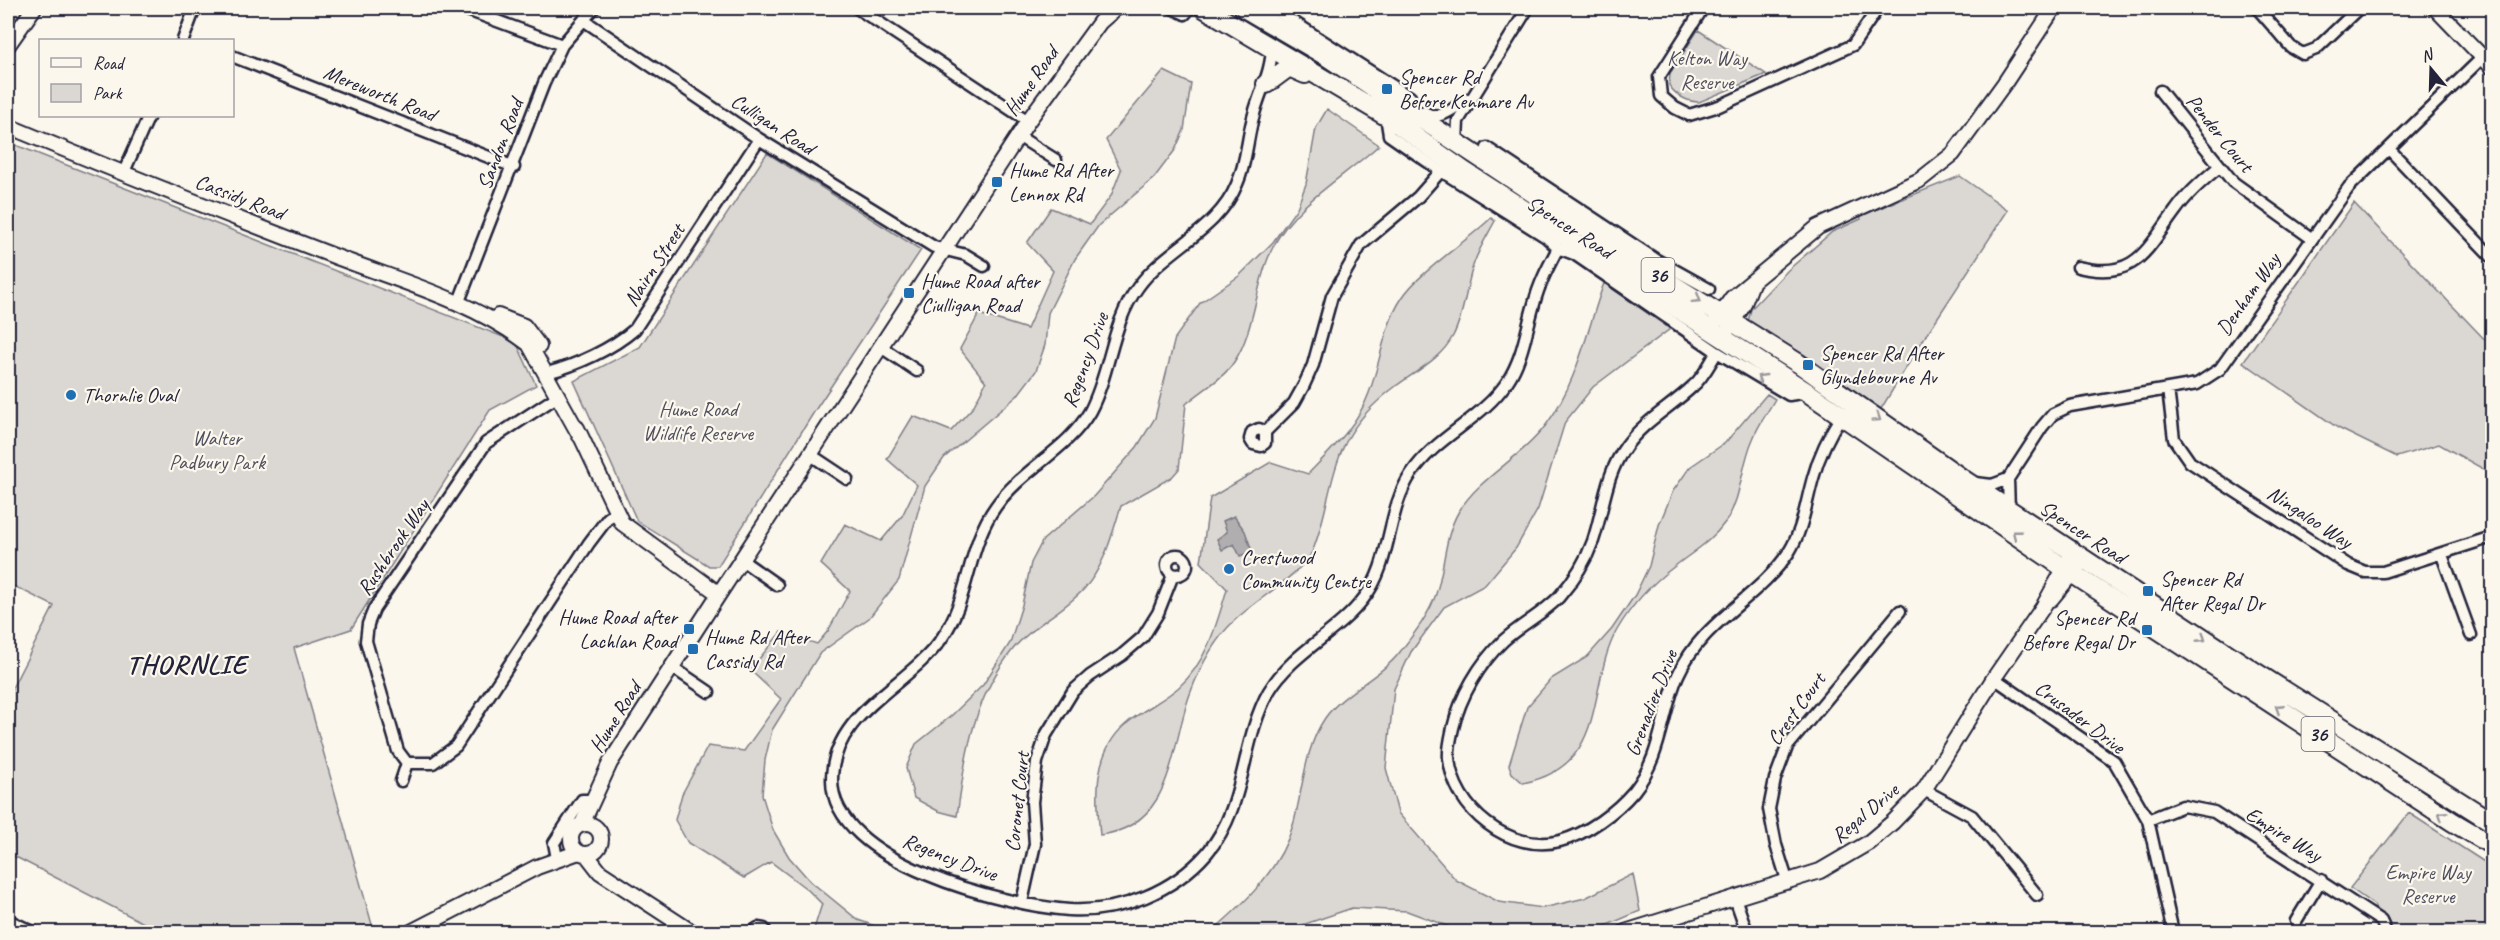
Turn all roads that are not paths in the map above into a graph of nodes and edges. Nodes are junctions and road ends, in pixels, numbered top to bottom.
1 (34, 8) edge
2 (195, 8) edge
3 (462, 8) edge
4 (594, 8) edge
5 (857, 8) edge
6 (1172, 8) edge
7 (1190, 8) edge
8 (1204, 8) edge
9 (1233, 8) edge
10 (1244, 8) edge
11 (1272, 8) edge
12 (1528, 8) edge
13 (1703, 8) edge
14 (1878, 8) edge
15 (2054, 8) edge
16 (2257, 8) edge
17 (2359, 8) edge
18 (2435, 8) edge
19 (1110, 12) edge
20 (585, 21) junction
21 (187, 39) edge
22 (8, 45) edge
23 (562, 45) junction
24 (234, 57) edge
25 (1280, 57) junction
26 (2488, 62) edge
27 (1354, 68) junction
28 (1266, 84) junction
29 (2160, 91) dead end
30 (1470, 97) junction
31 (1396, 105) junction
32 (149, 117) edge
33 (1028, 121) junction
34 (8, 126) edge
35 (1018, 136) junction
36 (759, 139) junction
37 (1457, 142) junction
38 (1487, 148) dead end
39 (2389, 149) junction
40 (1056, 160) dead end
41 (1443, 165) junction
42 (514, 167) junction
43 (2219, 167) junction
44 (1523, 171) junction
45 (123, 174) junction
46 (1504, 175) junction
47 (2312, 238) junction
48 (1558, 248) junction
49 (946, 249) junction
50 (2493, 257) edge
51 (984, 266) dead end
52 (1655, 266) junction
53 (2078, 267) dead end
54 (1709, 289) dead end
55 (459, 304) junction
56 (1727, 318) junction
57 (1716, 340) junction
58 (881, 348) junction
59 (917, 371) dead end
60 (550, 372) junction
61 (2168, 389) junction
62 (558, 396) junction
63 (1852, 400) junction
64 (1841, 416) junction
65 (1266, 432) dead end
66 (580, 436) junction
67 (1906, 439) junction
68 (811, 455) junction
69 (847, 479) dead end
70 (2008, 479) junction
71 (1967, 482) junction
72 (1975, 508) junction
73 (2008, 511) junction
74 (615, 513) junction
75 (2493, 537) edge
76 (2442, 555) junction
77 (743, 561) junction
78 (2073, 564) junction
79 (1173, 575) dead end
80 (2115, 580) junction
81 (777, 585) dead end
82 (721, 591) junction
83 (1900, 611) dead end
84 (2145, 621) junction
85 (2471, 635) dead end
86 (672, 667) junction
87 (1994, 678) junction
88 (709, 692) dead end
89 (2358, 739) junction
90 (407, 763) junction
91 (401, 781) dead end
92 (2393, 783) junction
93 (1924, 790) junction
94 (594, 796) junction
95 (2489, 818) edge
96 (2148, 820) junction
97 (589, 826) junction
98 (600, 845) junction
99 (2493, 845) edge
100 (579, 849) junction
101 (556, 853) junction
102 (537, 867) junction
103 (611, 879) junction
104 (2320, 880) junction
105 (1788, 883) junction
106 (2037, 895) dead end
107 (1735, 898) junction
108 (1022, 902) junction
109 (8, 920) edge
110 (2296, 921) dead end
111 (33, 933) edge
112 (411, 933) edge
113 (692, 933) edge
114 (752, 933) edge
115 (766, 933) edge
116 (1625, 933) edge
117 (1747, 933) edge
118 (2173, 933) edge
119 (2386, 933) edge

1 - 22 street
2 - 21 street
3 - 23 street
4 - 20 street, Sandon Road
5 - 33 street
6 - 7 street
8 - 25 main road, Spencer Road / 36
9 - 25 main road
10 - 27 main road, Spencer Road / 36
11 - 27 street, Spencer Road
12 - 30 street
13 - 14 street
15 - 56 street
16 - 17 street
18 - 26 street
19 - 33 street, Hume Road
20 - 23 street, Sandon Road
20 - 36 street, Culligan Road
23 - 42 street, Sandon Road
24 - 42 street, Mereworth Road
25 - 28 main road
25 - 28 street, Regency Drive
25 - 31 main road, Spencer Road / 36
26 - 39 street, Denham Way
27 - 31 main road, Spencer Road / 36
27 - 41 main road
28 - 108 street, Regency Drive
29 - 43 street, Pender Court
30 - 31 street
30 - 37 street
31 - 37 main road, Spencer Road / 36
31 - 41 main road, Spencer Road / 36
32 - 45 street
33 - 35 street, Hume Road
34 - 45 street, Cassidy Road
35 - 40 street, Hume Road
35 - 49 street, Hume Road
36 - 49 street, Culligan Road
36 - 60 street, Nairn Street
37 - 46 main road, Spencer Road / 36
38 - 44 street, Spencer Road
39 - 47 street, Denham Way
39 - 50 street
41 - 48 street, Spencer Road
41 - 57 main road, Spencer Road / 36
41 - 65 street
42 - 55 street, Sandon Road
43 - 47 street, Pender Court
43 - 53 street
44 - 46 street, Spencer Road
44 - 52 street, Spencer Road
45 - 55 street, Cassidy Road
46 - 52 main road, Spencer Road / 36
47 - 61 street, Denham Way
48 - 57 street, Spencer Road
48 - 108 street, Regency Drive
49 - 51 street
49 - 58 street, Hume Road
52 - 54 street, Spencer Road
52 -> 56 main road, Spencer Road / 36
55 - 60 street, Cassidy Road
56 - 57 street
56 - 63 main road, Spencer Road / 36
64 -> 57 main road, Spencer Road / 36
57 - 64 street, Grenadier Drive
58 - 59 street
58 - 68 street, Hume Road
60 - 62 street, Cassidy Road
60 - 66 street, Cassidy Road
61 - 70 street, Denham Way
61 - 76 street, Ningaloo Way
62 - 66 street, Cassidy Road
62 - 90 street, Rushbrook Way
63 - 64 street, Grenadier Drive
63 -> 67 main road, Spencer Road / 36
64 - 72 main road, Spencer Road / 36
66 - 74 street, Cassidy Road
67 - 71 main road, Spencer Road / 36
67 - 72 main road
68 - 69 street
68 - 77 street, Hume Road
70 - 71 street
70 - 73 street
71 - 73 main road, Spencer Road / 36
78 -> 72 main road, Spencer Road / 36
73 - 78 main road, Spencer Road / 36
74 - 82 street, Cassidy Road
74 - 90 street
75 - 76 street, Ningaloo Way
76 - 85 street
77 - 81 street
77 - 82 street, Hume Road
78 - 80 main road, Spencer Road / 36
78 - 84 main road, Spencer Road / 36
78 - 87 street, Regal Drive
79 - 108 street, Coronet Court
80 - 84 main road
80 -> 89 main road, Spencer Road / 36
82 - 86 street, Hume Road
83 - 105 street, Crest Court
92 -> 84 main road, Spencer Road / 36
86 - 88 street
86 - 94 street, Hume Road
87 - 93 street, Regal Drive
87 - 96 street, Crusader Drive
89 - 92 main road
89 - 95 main road, Spencer Road / 36
90 - 91 street
99 -> 92 main road, Spencer Road / 36
93 - 105 street, Regal Drive
93 - 106 street
94 - 97 street, Hume Road
94 - 101 street
96 - 104 street, Empire Way
96 - 118 street, Crusader Drive
97 - 98 street
97 - 100 street, Hume Road
98 - 100 street, Hume Road
98 - 103 street
100 - 101 street, Hume Road
100 - 102 street, Hume Road
100 - 103 street
101 - 102 street, Hume Road
102 - 112 street, Hume Road
103 - 113 street
104 - 110 street
104 - 119 street, Empire Way
105 - 107 street, Regal Drive
107 - 116 street, Regal Drive
107 - 117 street
109 - 111 street
114 - 115 street

